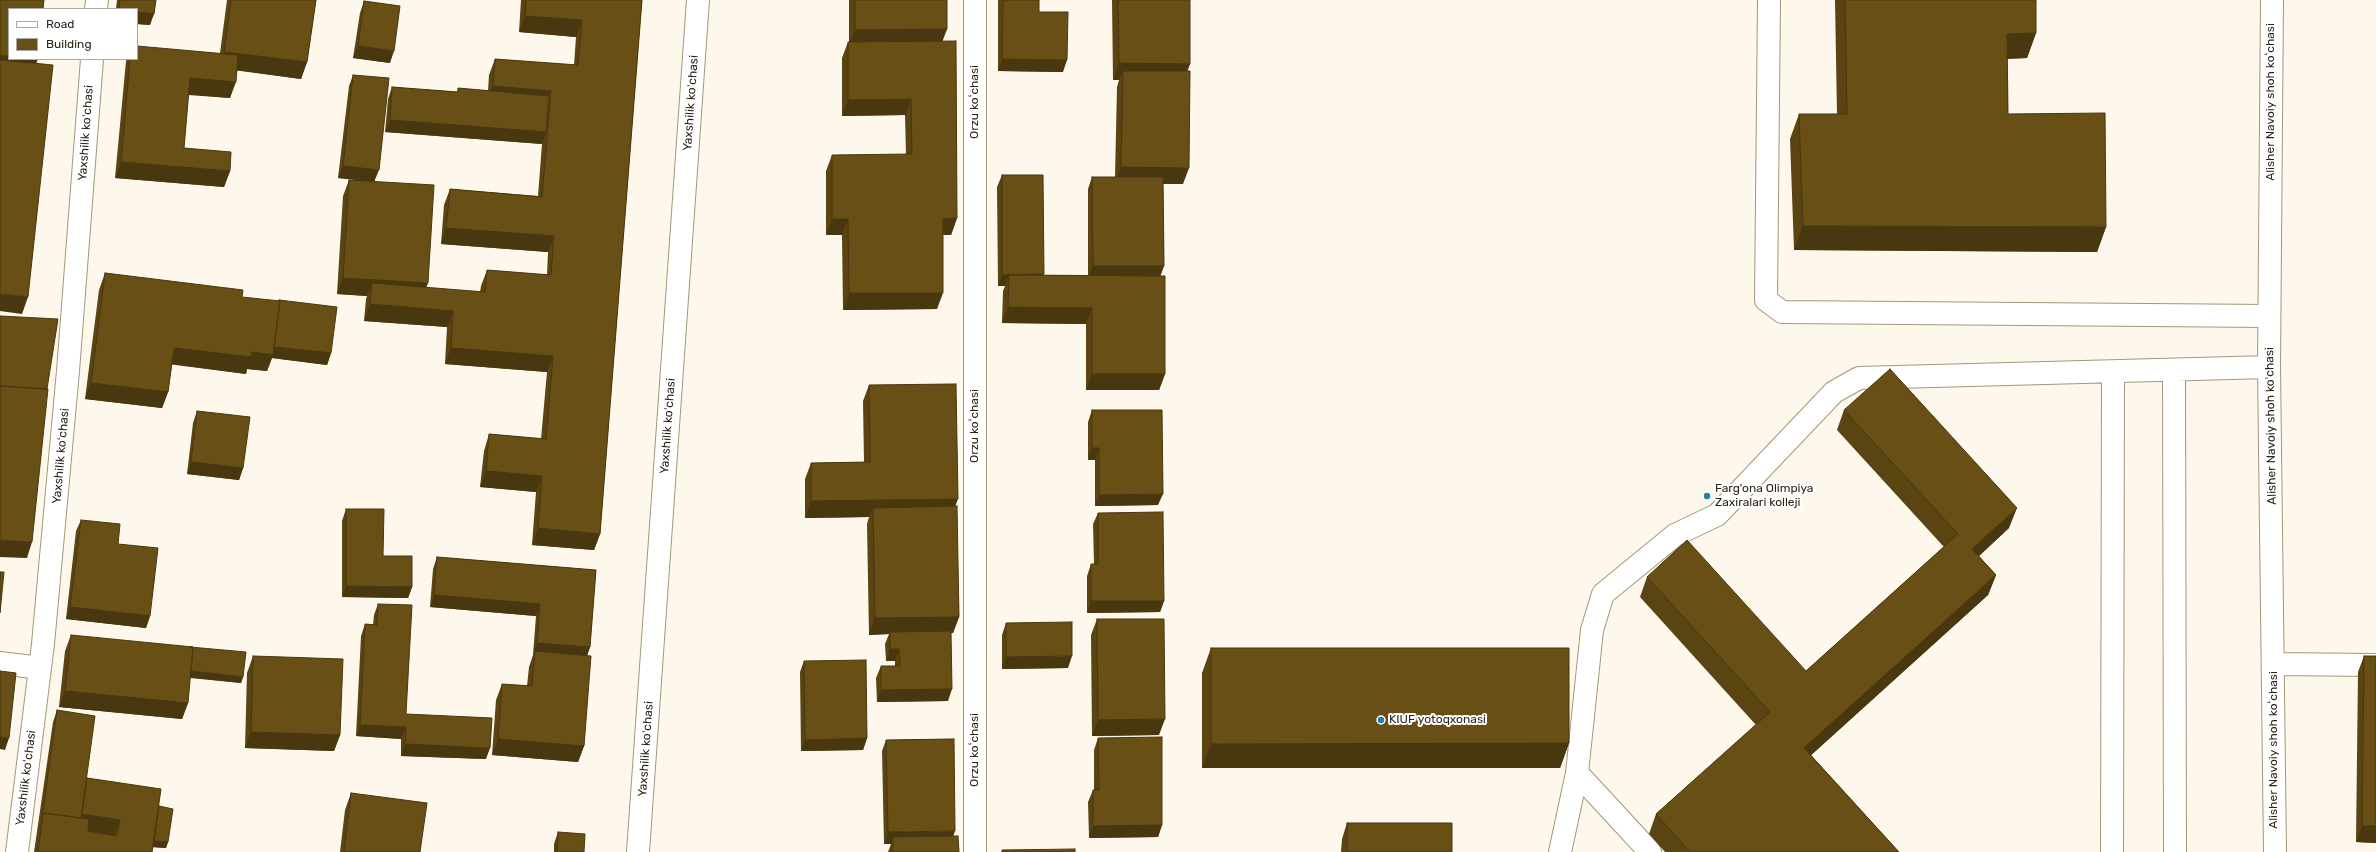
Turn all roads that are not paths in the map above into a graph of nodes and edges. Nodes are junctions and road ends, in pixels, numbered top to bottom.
1 (698, 0) edge
2 (975, 0) edge
3 (1769, 0) edge
4 (2272, 0) edge
5 (92, 60) edge
6 (2269, 316) junction
7 (2269, 367) junction
8 (2174, 370) junction
9 (2113, 373) junction
10 (0, 663) edge
11 (2274, 664) junction
12 (2376, 665) edge
13 (40, 668) junction
14 (1577, 773) junction
15 (17, 852) edge
16 (638, 852) edge
17 (975, 852) edge
18 (1560, 852) edge
19 (1650, 852) edge
20 (2112, 852) edge
21 (2175, 852) edge
22 (2275, 852) edge

1 - 16 street, Yaxshilik koʻchasi
2 - 17 street, Orzu koʻchasi
3 - 6 street
4 - 6 street, Alisher Navoiy shoh koʻchasi
5 - 13 street, Yaxshilik koʻchasi
6 - 7 street, Alisher Navoiy shoh koʻchasi
7 - 8 street
7 - 11 street, Alisher Navoiy shoh koʻchasi
8 - 9 street
8 - 21 street
9 - 14 street
9 - 20 street
10 - 13 street
11 - 12 street
11 - 22 street, Alisher Navoiy shoh koʻchasi
13 - 15 street, Yaxshilik koʻchasi
14 - 18 street
14 - 19 street

